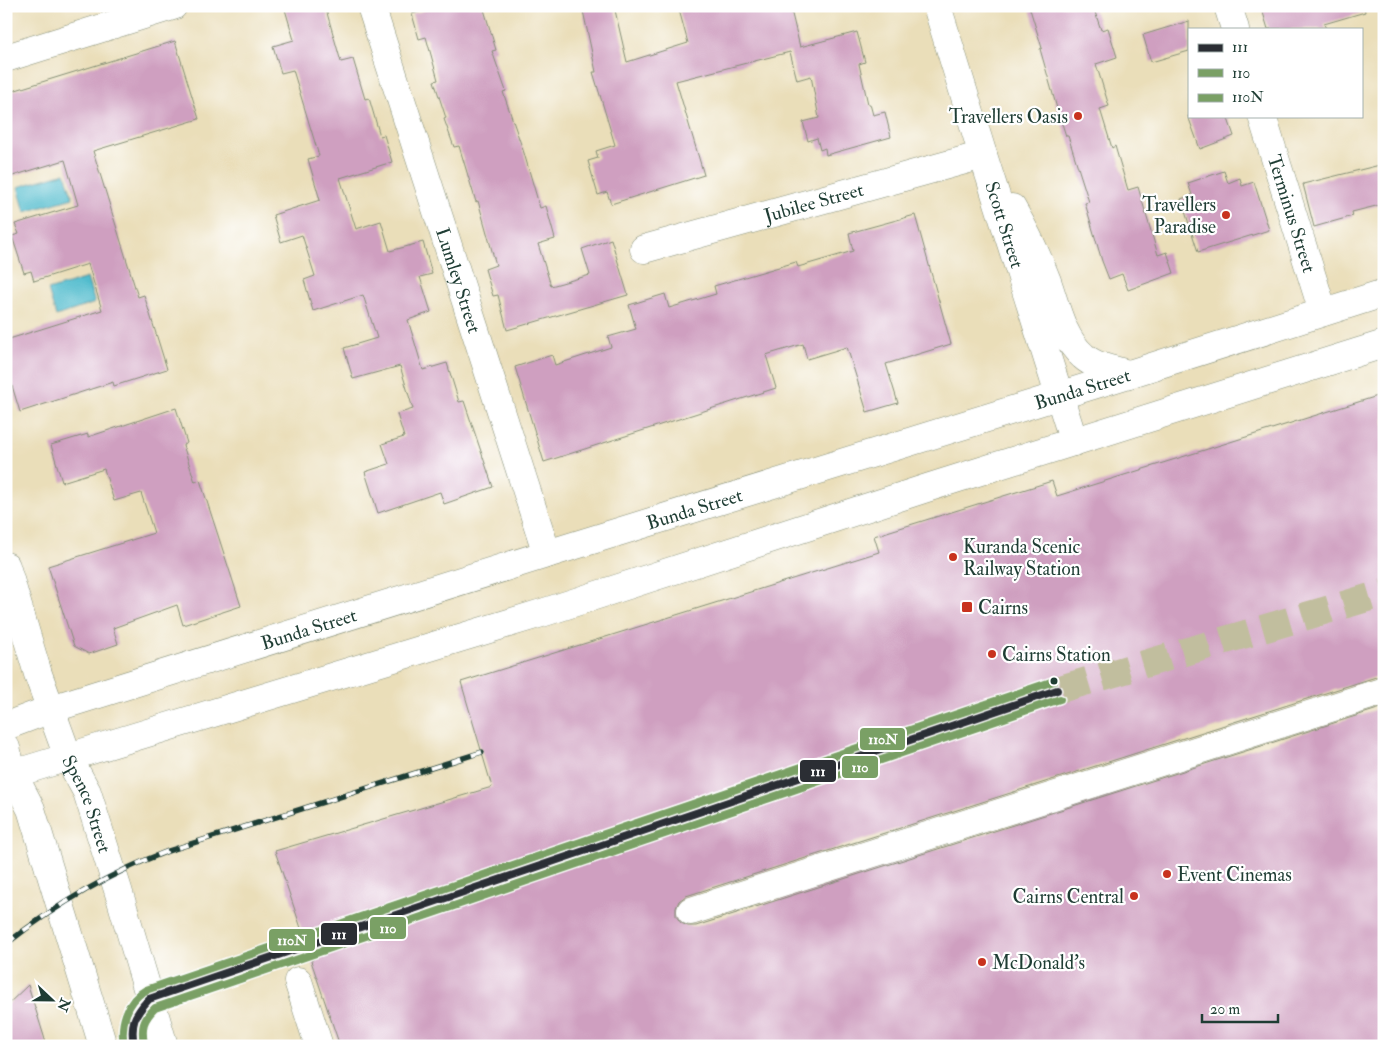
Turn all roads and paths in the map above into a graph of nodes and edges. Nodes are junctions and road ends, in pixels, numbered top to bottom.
1 (173, 6) edge
2 (371, 6) edge
3 (938, 6) edge
4 (1228, 6) edge
5 (1235, 28) edge
6 (6, 58) edge
7 (1263, 118) edge
8 (985, 161) junction
9 (644, 249) dead end
10 (1384, 293) edge
11 (1323, 312) junction
12 (1384, 344) edge
13 (1129, 374) junction
14 (1059, 395) junction
15 (1074, 442) junction
16 (547, 554) junction
17 (6, 566) edge
18 (1384, 691) edge
19 (51, 709) junction
20 (6, 726) edge
21 (68, 757) junction
22 (9, 766) edge
23 (691, 911) dead end
24 (306, 946) tunnel mouth
25 (298, 981) dead end
26 (149, 999) junction
27 (102, 1046) edge
28 (134, 1046) edge
29 (164, 1046) edge
30 (319, 1046) edge

1 - 6 street
2 - 16 street, Lumley Street
3 - 8 street, Scott Street
4 - 5 street
7 - 11 street, Terminus Street
8 - 9 street, Jubilee Street
8 - 13 street
8 - 14 street, Scott Street
10 - 11 street, Bunda Street
11 - 13 street, Bunda Street
12 - 15 street
13 - 14 street, Bunda Street
14 - 15 street, Scott Street
14 - 16 street, Bunda Street
15 - 21 street
16 - 19 street, Bunda Street
17 - 19 street, Spence Street
18 - 23 street
19 - 20 street, Bunda Street
19 - 21 street, Spence Street
21 - 22 street
21 - 26 street, Spence Street
22 - 27 street
24 - 26 street
25 - 30 street
26 - 28 street
26 - 29 street, Spence Street

